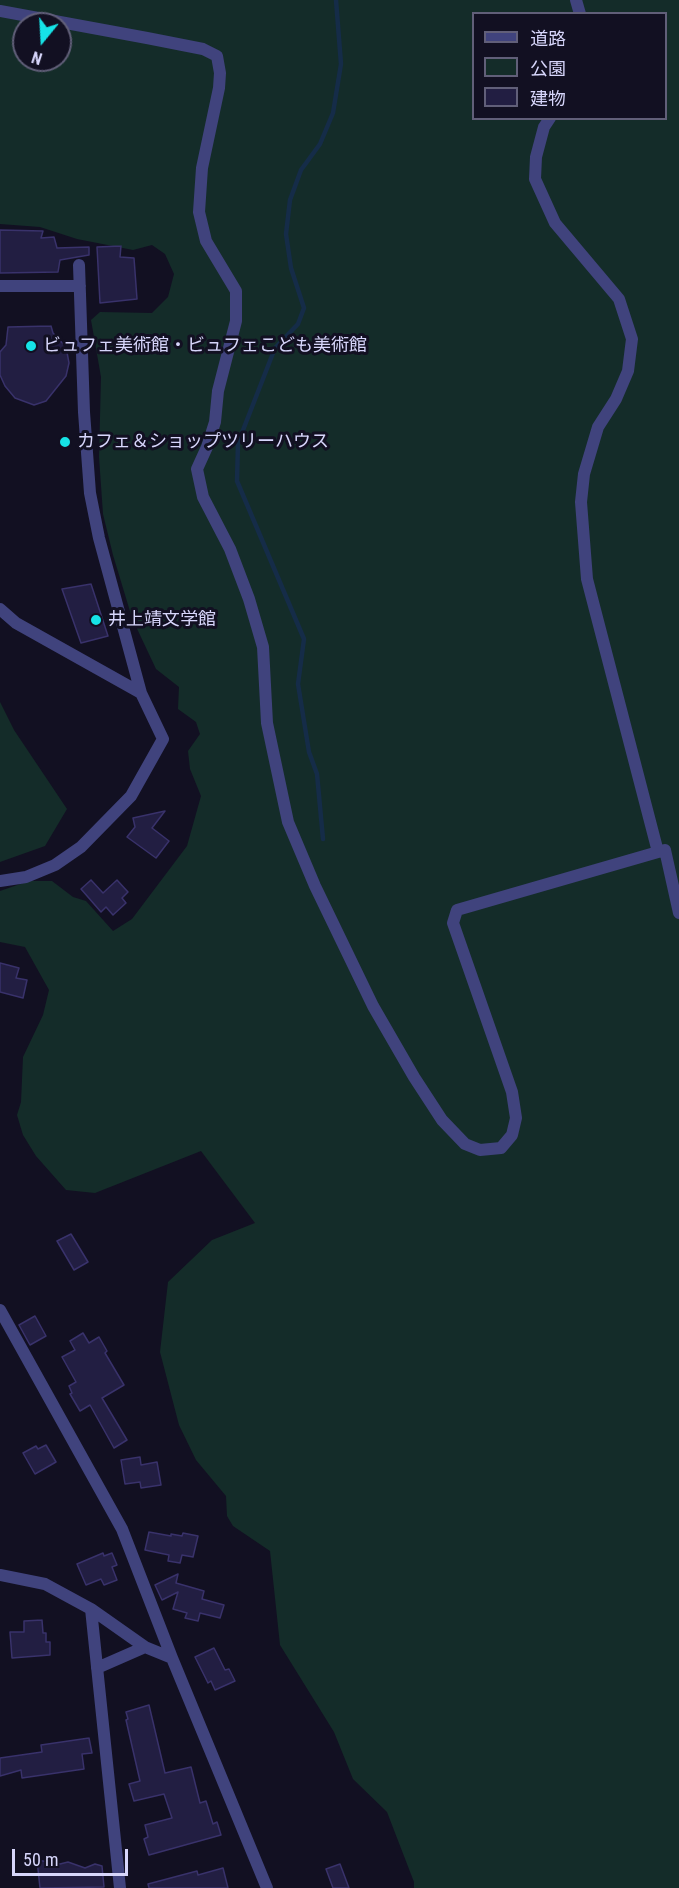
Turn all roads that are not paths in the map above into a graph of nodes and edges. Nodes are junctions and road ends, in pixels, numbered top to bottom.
1 (0, 11) edge
2 (549, 120) edge
3 (79, 265) dead end
4 (0, 286) edge
5 (80, 286) junction
6 (0, 609) edge
7 (141, 693) junction
8 (658, 852) junction
9 (0, 881) edge
10 (679, 914) edge
11 (0, 1310) edge
12 (0, 1575) edge
13 (91, 1609) junction
14 (145, 1647) junction
15 (172, 1658) junction
16 (97, 1668) junction
17 (120, 1888) edge
18 (267, 1888) edge

1 - 8 street
2 - 8 street
3 - 5 street
4 - 5 street
5 - 7 street
6 - 7 street
7 - 9 street
8 - 10 street
11 - 15 street
12 - 13 street
13 - 14 street
13 - 16 street
14 - 15 street
14 - 16 street
15 - 18 street
16 - 17 street

